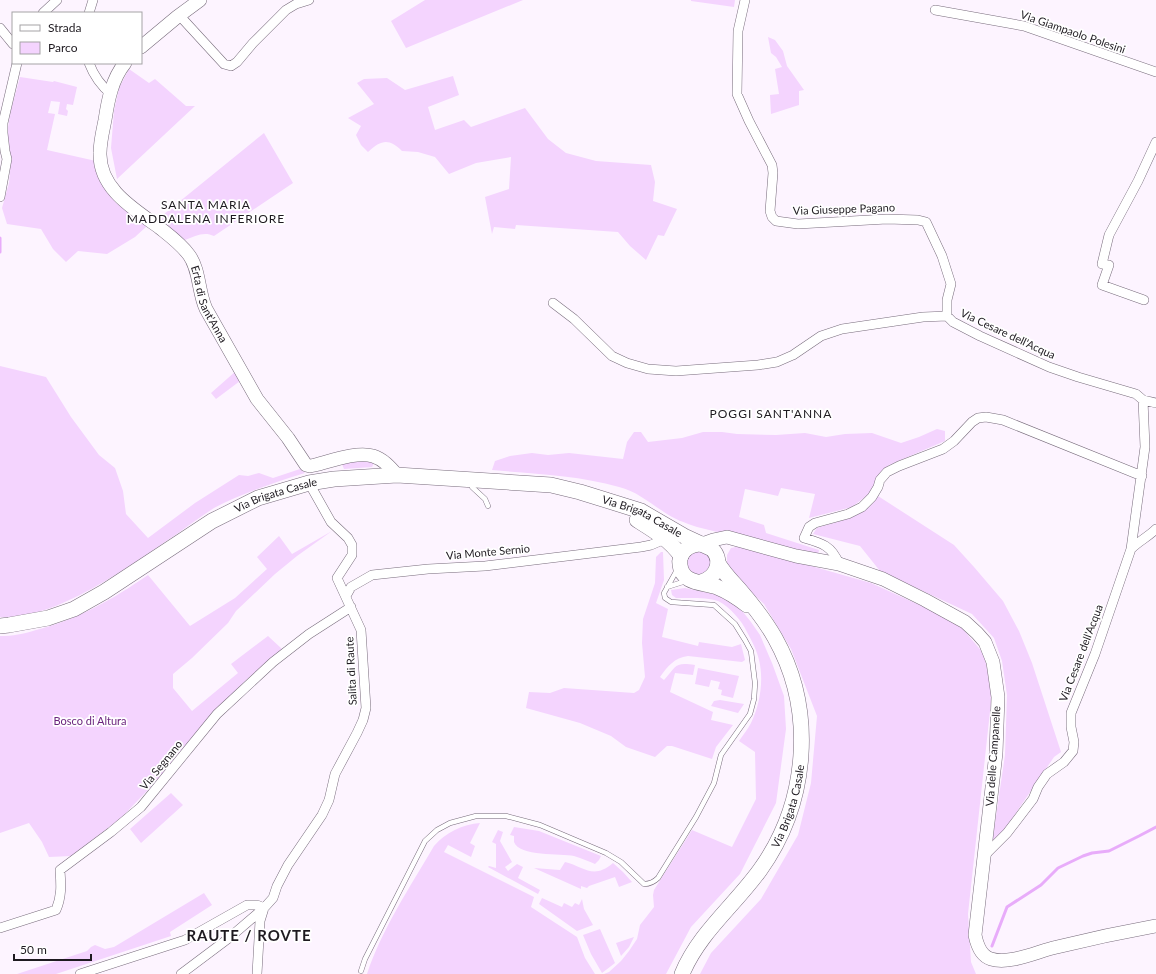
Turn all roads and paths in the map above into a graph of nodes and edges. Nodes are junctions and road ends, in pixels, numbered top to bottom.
1 (58, 0) edge
2 (93, 0) edge
3 (200, 0) edge
4 (309, 0) edge
5 (745, 0) edge
6 (935, 10) dead end
7 (44, 12) edge
8 (89, 12) edge
9 (179, 15) junction
10 (0, 28) edge
11 (12, 43) edge
12 (142, 46) edge
13 (17, 64) edge
14 (88, 64) edge
15 (124, 64) edge
16 (1156, 72) edge
17 (111, 94) junction
18 (1156, 142) edge
19 (0, 197) edge
20 (1144, 300) dead end
21 (553, 303) dead end
22 (947, 316) junction
23 (1143, 400) junction
24 (1156, 403) edge
25 (397, 475) junction
26 (1142, 476) junction
27 (471, 479) junction
28 (309, 482) junction
29 (580, 492) junction
30 (488, 506) dead end
31 (651, 529) junction
32 (1156, 529) edge
33 (665, 539) junction
34 (746, 542) junction
35 (702, 544) junction
36 (641, 547) junction
37 (1131, 548) junction
38 (718, 560) junction
39 (680, 561) junction
40 (839, 564) junction
41 (695, 581) junction
42 (667, 587) junction
43 (346, 596) junction
44 (351, 607) junction
45 (760, 615) junction
46 (0, 626) edge
47 (984, 856) junction
48 (264, 908) junction
49 (1156, 926) edge
50 (0, 928) edge
51 (361, 971) dead end
52 (80, 974) edge
53 (181, 974) edge
54 (257, 974) edge
55 (682, 974) edge

1 - 7 street
2 - 8 street
3 - 9 street
4 - 9 street
5 - 22 street, Via Giuseppe Pagano
6 - 16 street, Via Giampaolo Polesini
9 - 12 street
10 - 11 street
13 - 19 street
14 - 17 street
15 - 17 street, Erta di Sant'Anna
17 - 25 street, Erta di Sant'Anna
18 - 20 street
21 - 22 street, Via Cesare dell'Acqua
22 - 23 street, Via Cesare dell'Acqua
23 - 24 street
23 - 26 street, Via Cesare dell'Acqua
25 - 27 main road, Via Brigata Casale
25 - 28 main road, Via Brigata Casale
26 - 37 street, Via Cesare dell'Acqua
26 - 40 street
27 - 29 main road, Via Brigata Casale
27 - 30 lane
28 - 43 street, Salita di Raute
28 - 46 main road, Via Brigata Casale
29 - 31 main road, Via Brigata Casale
29 - 35 main road, Via Brigata Casale
31 - 33 main road, Via Brigata Casale
31 - 35 street
31 - 36 street
32 - 37 street
33 - 36 street, Via Monte Sernio
33 - 39 main road, Via Brigata Casale
34 - 35 street, Via delle Campanelle
34 - 38 street, Via delle Campanelle
34 - 40 street, Via delle Campanelle
35 - 38 main road, Via Brigata Casale
35 - 39 main road, Via Brigata Casale
36 - 43 street, Via Monte Sernio
37 - 47 street, Via Cesare dell'Acqua
38 - 41 main road
38 - 45 main road, Via Brigata Casale
39 - 41 main road, Via Brigata Casale
39 - 42 lane
40 - 47 street, Via delle Campanelle
41 - 42 lane
41 - 45 main road, Via Brigata Casale
42 - 51 lane
43 - 44 street, Salita di Raute
44 - 48 street, Salita di Raute
44 - 50 street, Via Segnano
45 - 55 main road, Via Brigata Casale
47 - 49 street, Via delle Campanelle
48 - 52 street
48 - 53 street
48 - 54 street, Salita di Raute

